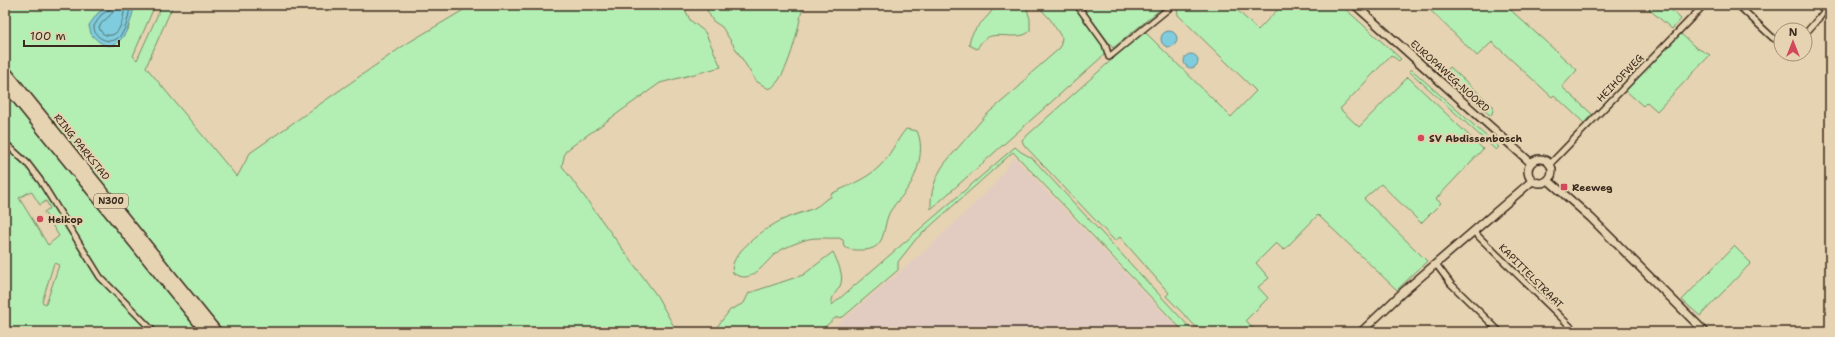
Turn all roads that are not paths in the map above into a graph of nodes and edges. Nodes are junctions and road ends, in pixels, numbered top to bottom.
1 (1077, 5) edge
2 (1173, 5) edge
3 (1355, 5) edge
4 (1704, 5) edge
5 (1738, 5) edge
6 (1830, 5) edge
7 (1813, 25) edge
8 (1773, 38) edge
9 (5, 70) edge
10 (5, 84) edge
11 (5, 143) edge
12 (1531, 163) junction
13 (1550, 164) junction
14 (1532, 180) junction
15 (1548, 180) junction
16 (1474, 232) junction
17 (1436, 264) junction
18 (154, 332) edge
19 (206, 332) edge
20 (217, 332) edge
21 (1360, 332) edge
22 (1500, 332) edge
23 (1576, 332) edge
24 (1706, 332) edge

1 - 2 street
3 - 12 street, EUROPAWEG-NOORD
4 - 13 street, HEIHOFWEG
5 - 8 street
6 - 7 street
9 - 20 highway, RING PARKSTAD / N300
10 - 19 highway, RING PARKSTAD / N300
11 - 18 street
12 - 13 street
12 - 14 street
13 - 15 street
14 - 15 street
14 - 16 street
15 - 24 street
16 - 17 street
16 - 23 street, KAPITTELSTRAAT
17 - 21 street
17 - 22 street

